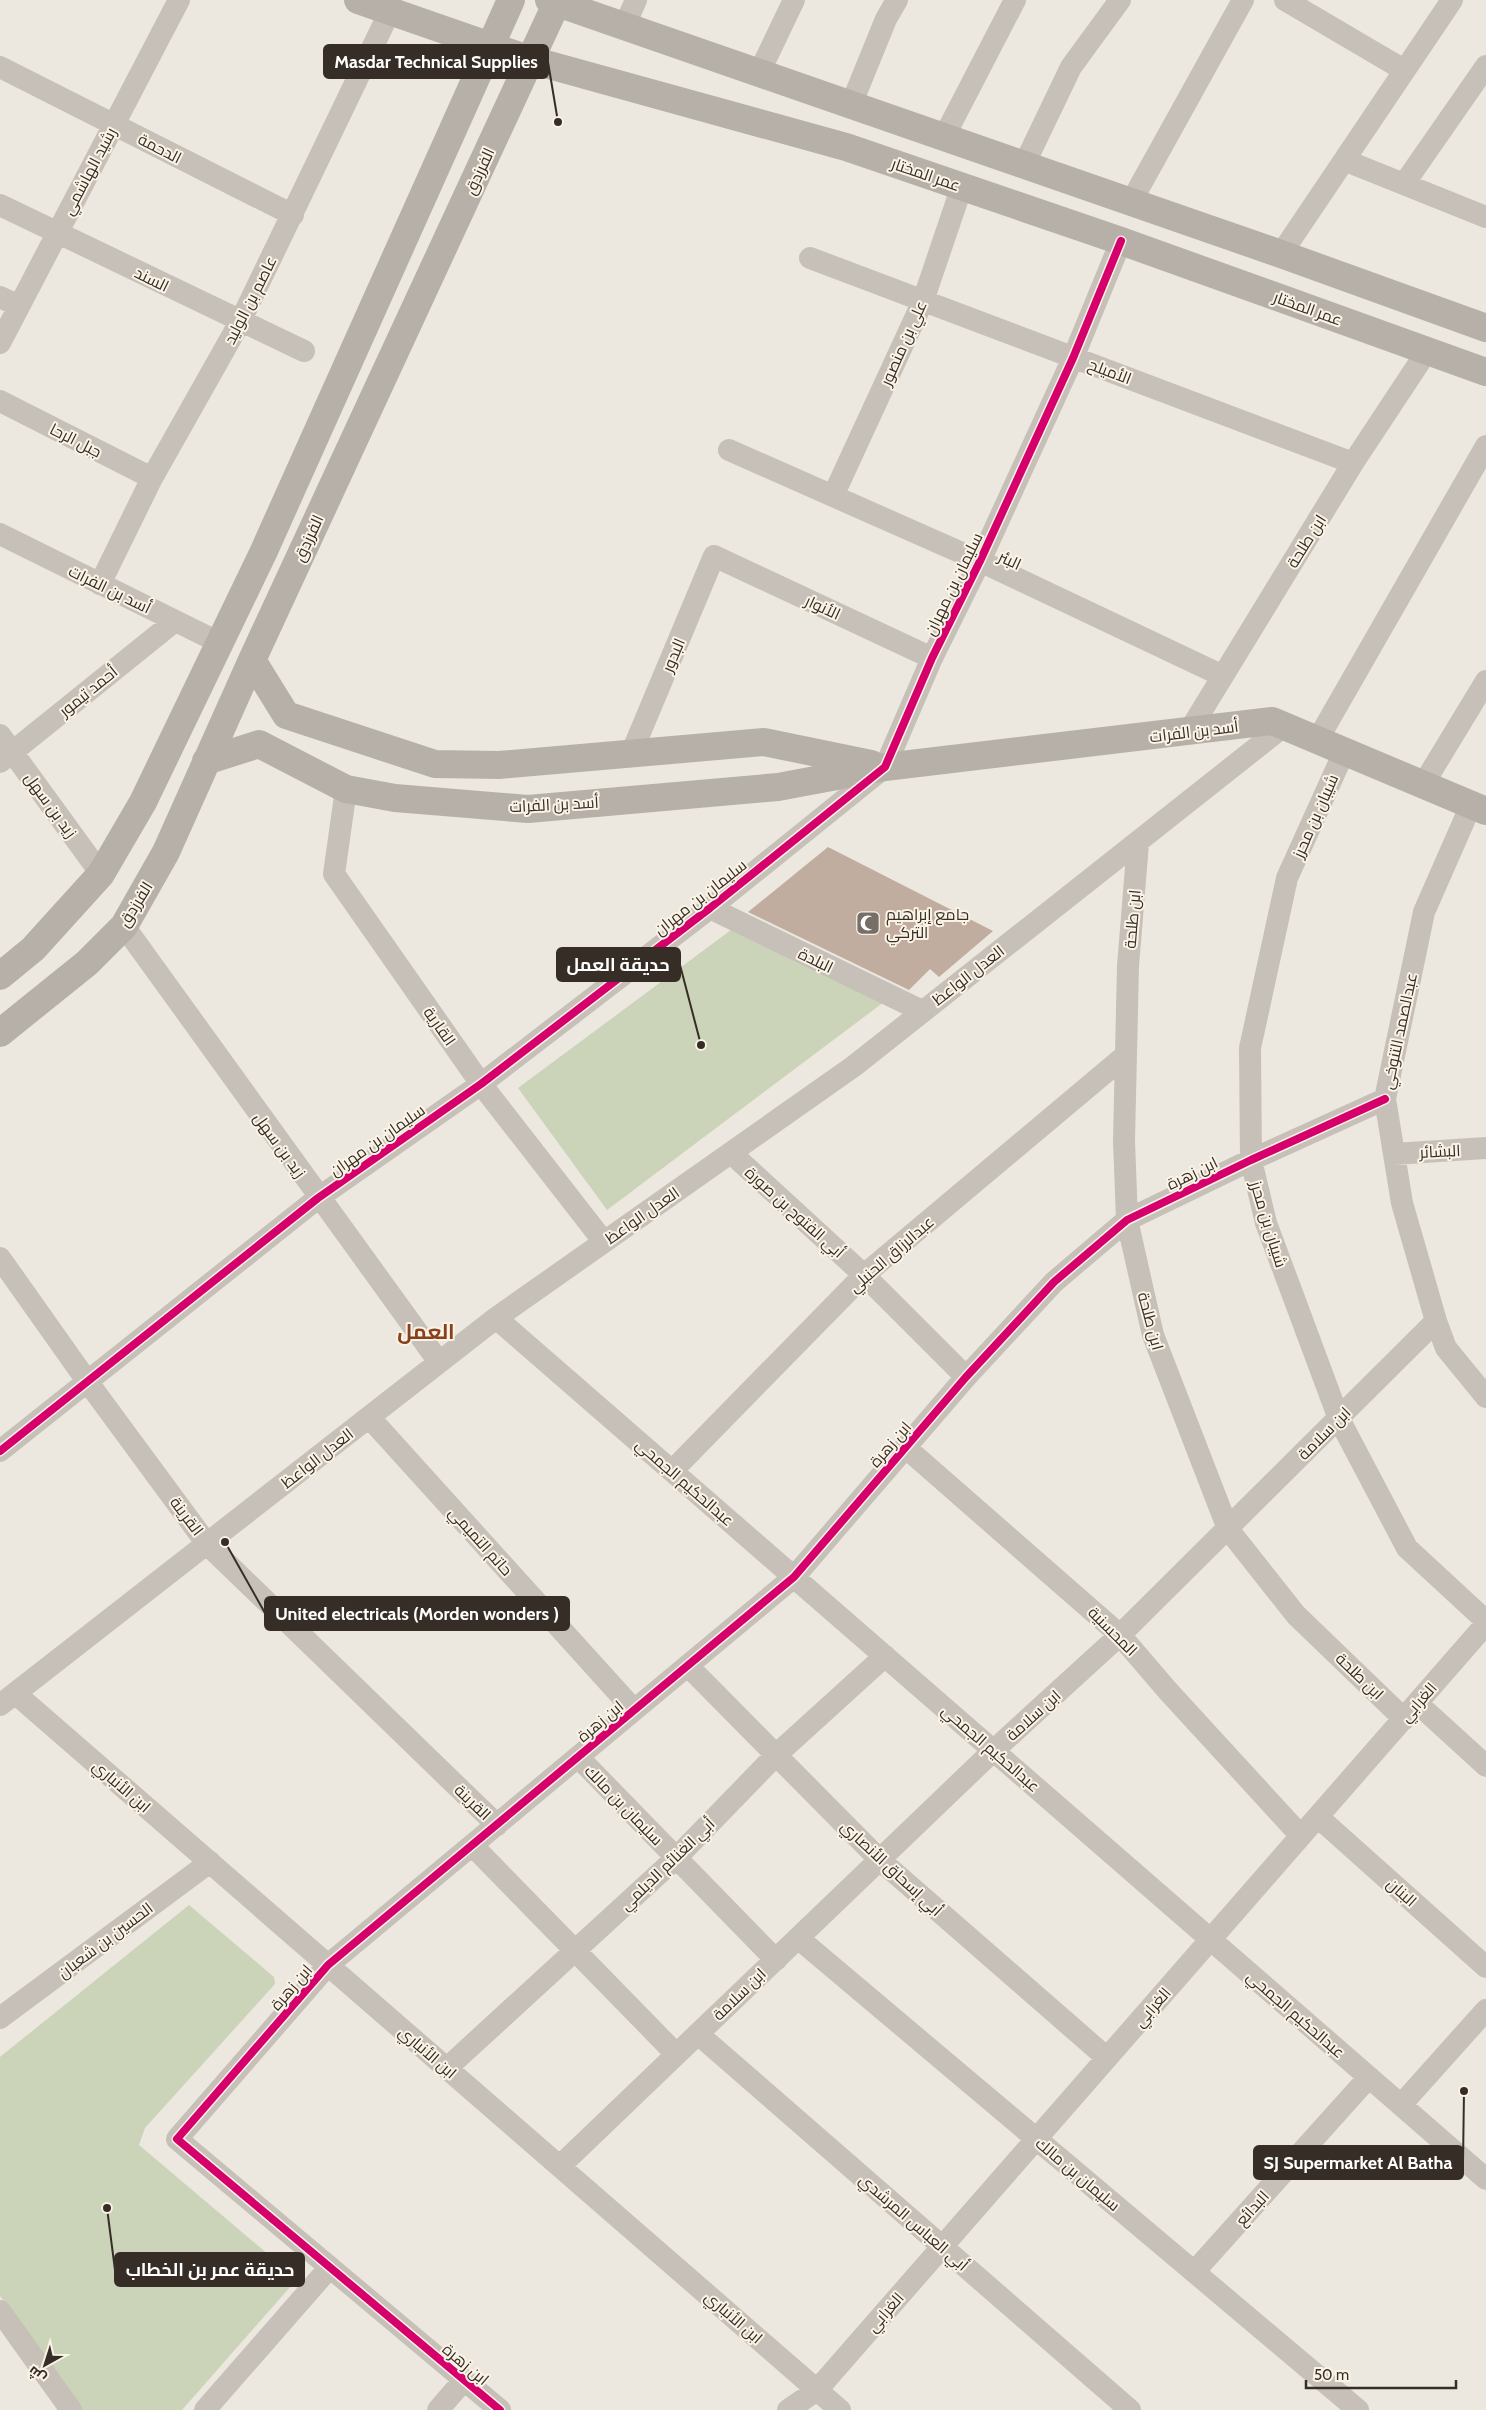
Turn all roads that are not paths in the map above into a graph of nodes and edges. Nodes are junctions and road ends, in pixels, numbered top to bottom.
1 (179, 0) edge
2 (358, 0) edge
3 (511, 0) edge
4 (636, 0) edge
5 (794, 0) edge
6 (898, 0) edge
7 (1015, 0) edge
8 (1120, 0) edge
9 (1243, 0) edge
10 (1285, 0) edge
11 (1452, 0) edge
12 (554, 1) edge
13 (390, 12) junction
14 (624, 27) junction
15 (490, 46) junction
16 (531, 60) junction
17 (1486, 66) edge
18 (0, 67) edge
19 (1404, 70) junction
20 (759, 73) junction
21 (851, 105) junction
22 (114, 125) junction
23 (944, 137) junction
24 (1344, 160) junction
25 (1024, 165) junction
26 (1404, 184) junction
27 (962, 186) junction
28 (1130, 202) junction
29 (0, 206) edge
30 (1485, 214) edge
31 (293, 215) junction
32 (57, 233) junction
33 (1121, 240) junction
34 (1281, 254) junction
35 (810, 258) dead end
36 (10, 301) edge
37 (923, 301) junction
38 (240, 322) junction
39 (1486, 328) edge
40 (0, 343) edge
41 (304, 351) dead end
42 (1427, 351) junction
43 (1073, 358) junction
44 (1486, 372) edge
45 (0, 401) edge
46 (1486, 446) edge
47 (729, 450) dead end
48 (1353, 463) junction
49 (152, 478) junction
50 (833, 496) junction
51 (5, 543) edge
52 (714, 556) joint
53 (980, 561) junction
54 (100, 584) junction
55 (176, 621) junction
56 (220, 643) junction
57 (932, 658) junction
58 (252, 660) junction
59 (1223, 676) junction
60 (1486, 681) edge
61 (1284, 726) junction
62 (1188, 733) junction
63 (1318, 739) junction
64 (4, 750) edge
65 (1344, 752) junction
66 (631, 754) junction
67 (206, 761) junction
68 (884, 767) junction
69 (1424, 784) junction
70 (346, 789) junction
71 (1479, 808) edge
72 (1138, 843) junction
73 (101, 874) junction
74 (710, 908) junction
75 (124, 926) junction
76 (0, 976) edge
77 (922, 1011) junction
78 (0, 1033) edge
79 (1126, 1055) junction
80 (481, 1084) junction
81 (1385, 1099) junction
82 (1486, 1148) edge
83 (731, 1153) junction
84 (1394, 1154) junction
85 (1251, 1160) junction
86 (318, 1198) junction
87 (1128, 1220) junction
88 (604, 1242) junction
89 (0, 1258) edge
90 (864, 1275) junction
91 (496, 1318) junction
92 (1436, 1321) junction
93 (439, 1362) junction
94 (966, 1377) junction
95 (87, 1381) junction
96 (1486, 1397) edge
97 (369, 1417) junction
98 (1339, 1418) junction
99 (905, 1447) junction
100 (0, 1451) edge
101 (672, 1471) junction
102 (1228, 1529) junction
103 (207, 1544) junction
104 (794, 1577) junction
105 (1486, 1623) edge
106 (1120, 1635) junction
107 (885, 1656) junction
108 (688, 1666) junction
109 (8, 1699) edge
110 (634, 1710) junction
111 (1410, 1711) junction
112 (994, 1751) junction
113 (776, 1755) junction
114 (578, 1758) junction
115 (1486, 1766) edge
116 (1318, 1817) junction
117 (496, 1825) junction
118 (1301, 1836) junction
119 (472, 1845) junction
120 (676, 1858) junction
121 (880, 1860) junction
122 (210, 1862) junction
123 (798, 1938) junction
124 (1211, 1940) junction
125 (575, 1951) junction
126 (776, 1960) junction
127 (328, 1965) junction
128 (1486, 1967) edge
129 (1486, 2010) edge
130 (0, 2018) edge
131 (698, 2034) junction
132 (676, 2054) junction
133 (1107, 2058) junction
134 (447, 2068) junction
135 (1369, 2077) junction
136 (1401, 2105) junction
137 (1037, 2139) junction
138 (560, 2166) junction
139 (1486, 2179) edge
140 (942, 2247) junction
141 (330, 2267) junction
142 (1194, 2272) junction
143 (0, 2311) edge
144 (464, 2380) junction
145 (817, 2390) junction
146 (71, 2410) edge
147 (205, 2410) edge
148 (438, 2410) edge
149 (500, 2410) edge
150 (788, 2410) edge
151 (807, 2410) edge
152 (840, 2410) edge
153 (1130, 2410) edge
154 (1358, 2410) edge

1 - 22 street, رشيد الهاشمي
2 - 13 street, عمر المختار
3 - 15 street
4 - 14 street
5 - 20 street
6 - 21 street
7 - 23 street
8 - 25 street
9 - 28 street
10 - 19 street
11 - 19 street
12 - 14 street
12 - 16 street, الفرزدق
13 - 15 street, عمر المختار
13 - 31 street, عاصم بن الوليد
14 - 20 street
15 - 16 street, عمر المختار
15 - 56 street
16 - 27 street, عمر المختار
16 - 58 street, الفرزدق
17 - 26 street
18 - 22 street, الدحمة
19 - 24 street
20 - 21 street
21 - 23 street
22 - 31 street, الدحمة
22 - 32 street, رشيد الهاشمي
23 - 25 street
24 - 26 street
24 - 34 street
25 - 28 street
26 - 30 street
27 - 33 street, عمر المختار
27 - 37 street, علي بن منصور
28 - 34 street
29 - 32 street, السند
31 - 38 street, عاصم بن الوليد
32 - 36 street, رشيد الهاشمي
32 - 38 street, السند
33 - 42 street, عمر المختار
33 - 43 street, سليمان بن مهران
34 - 39 street
35 - 37 street, الأميلح
36 - 40 street, رشيد الهاشمي
37 - 43 street, الأميلح
37 - 50 street, علي بن منصور
38 - 41 street, السند
38 - 49 street, عاصم بن الوليد
42 - 44 street, عمر المختار
42 - 48 street, ابن طلحة
43 - 48 street, الأميلح
43 - 53 street, سليمان بن مهران
45 - 49 street, جبل الرحا
46 - 63 street
47 - 50 street, البئر
48 - 59 street, ابن طلحة
49 - 54 street, عاصم بن الوليد
50 - 53 street, البئر
51 - 54 street, أسد بن الفرات
52 - 57 street, الأنوار
52 - 66 street, البدور
53 - 57 street, سليمان بن مهران
53 - 59 street, البئر
54 - 55 street, أسد بن الفرات
55 - 56 street, أسد بن الفرات
55 - 64 street, أحمد تيمور
56 - 73 street
57 - 68 street, سليمان بن مهران
58 - 66 street, أسد بن الفرات
58 - 67 street, الفرزدق
59 - 62 street, ابن طلحة
60 - 69 street
61 - 62 street, أسد بن الفرات
61 - 63 street, أسد بن الفرات
61 - 72 street, العدل الواعظ
62 - 68 street, أسد بن الفرات
63 - 65 street, أسد بن الفرات
64 - 73 street, زيد بن سهل
65 - 69 street, أسد بن الفرات
65 - 85 street, شيبان بن محرز
66 - 68 street, أسد بن الفرات
67 - 70 street, أسد بن الفرات
67 - 75 street, الفرزدق
68 - 70 street, أسد بن الفرات
68 - 74 street, سليمان بن مهران
69 - 71 street, أسد بن الفرات
70 - 80 street, القارية
71 - 81 street, عبدالصمد التنوخي
72 - 77 street, العدل الواعظ
72 - 79 street, ابن طلحة
73 - 76 street
74 - 77 street, البلدة
74 - 80 street, سليمان بن مهران
75 - 78 street, الفرزدق
75 - 86 street, زيد بن سهل
77 - 83 street, العدل الواعظ
79 - 87 street, ابن طلحة
79 - 90 street, عبدالرزاق الحنبلي
80 - 86 street, سليمان بن مهران
80 - 88 street, القارية
81 - 84 street, عبدالصمد التنوخي
81 - 85 street, ابن زهرة
82 - 84 street, البشائر
83 - 88 street, العدل الواعظ
83 - 90 street, أبي الفتوح بن صورة
84 - 92 street, عبدالصمد التنوخي
85 - 87 street, ابن زهرة
85 - 98 street, شيبان بن محرز
86 - 93 street, زيد بن سهل
86 - 95 street, سليمان بن مهران
87 - 94 street, ابن زهرة
87 - 102 street, ابن طلحة
88 - 91 street, العدل الواعظ
89 - 95 street, القرينة
90 - 94 street, أبي الفتوح بن صورة
90 - 101 street, عبدالرزاق الحنبلي
91 - 93 street, العدل الواعظ
91 - 101 street, عبدالحكيم الجمحي
92 - 96 street, عبدالصمد التنوخي
92 - 98 street, ابن سلامة
93 - 97 street, العدل الواعظ
94 - 99 street, ابن زهرة
95 - 100 street, سليمان بن مهران
95 - 103 street, القرينة
97 - 103 street, العدل الواعظ
97 - 110 street, حاتم التميمي
98 - 102 street, ابن سلامة
98 - 105 street, شيبان بن محرز
99 - 104 street, ابن زهرة
99 - 106 street, المحسنية
101 - 104 street, عبدالحكيم الجمحي
102 - 106 street, ابن سلامة
102 - 111 street, ابن طلحة
103 - 109 street, العدل الواعظ
103 - 117 street, القرينة
104 - 107 street, عبدالحكيم الجمحي
104 - 108 street, ابن زهرة
105 - 111 street, الغرابي
106 - 112 street, ابن سلامة
106 - 118 street, المحسنية
107 - 112 street, عبدالحكيم الجمحي
107 - 113 street, أبي الغنائم الديلمي
108 - 110 street, ابن زهرة
108 - 113 street, أبي إسحاق الأنصاري
109 - 122 street, ابن الأنباري
110 - 114 street, ابن زهرة
111 - 115 street, ابن طلحة
111 - 116 street, الغرابي
112 - 121 street, ابن سلامة
112 - 124 street, عبدالحكيم الجمحي
113 - 120 street, أبي الغنائم الديلمي
113 - 121 street, أبي إسحاق الأنصاري
114 - 117 street, ابن زهرة
114 - 120 street, سليمان بن مالك
116 - 118 street, الغرابي
116 - 128 street, البنان
117 - 119 street, ابن زهرة
118 - 124 street, الغرابي
119 - 125 street
119 - 127 street, ابن زهرة
120 - 125 street, أبي الغنائم الديلمي
120 - 126 street, سليمان بن مالك
121 - 123 street, ابن سلامة
121 - 133 street, أبي إسحاق الأنصاري
122 - 127 street, ابن الأنباري
122 - 130 street, الحسين بن شعبان
123 - 126 street, ابن سلامة
123 - 137 street, سليمان بن مالك
124 - 133 street, الغرابي
124 - 135 street, عبدالحكيم الجمحي
125 - 132 street
125 - 134 street, أبي الغنائم الديلمي
126 - 131 street, ابن سلامة
127 - 134 street, ابن الأنباري
127 - 141 street, ابن زهرة
129 - 136 street
131 - 132 street, ابن سلامة
131 - 140 street, أبي العباس المرشدي
132 - 138 street, ابن سلامة
133 - 137 street, الغرابي
134 - 138 street, ابن الأنباري
135 - 136 street, عبدالحكيم الجمحي
135 - 142 street, البدائع
136 - 139 street, عبدالحكيم الجمحي
137 - 140 street, الغرابي
137 - 142 street, سليمان بن مالك
138 - 145 street, ابن الأنباري
140 - 145 street, الغرابي
140 - 153 street, أبي العباس المرشدي
141 - 144 street, ابن زهرة
141 - 147 street
142 - 154 street, سليمان بن مالك
143 - 146 street
144 - 148 street
144 - 149 street, ابن زهرة
145 - 150 street, الغرابي
145 - 151 street, الغرابي
145 - 152 street, ابن الأنباري

